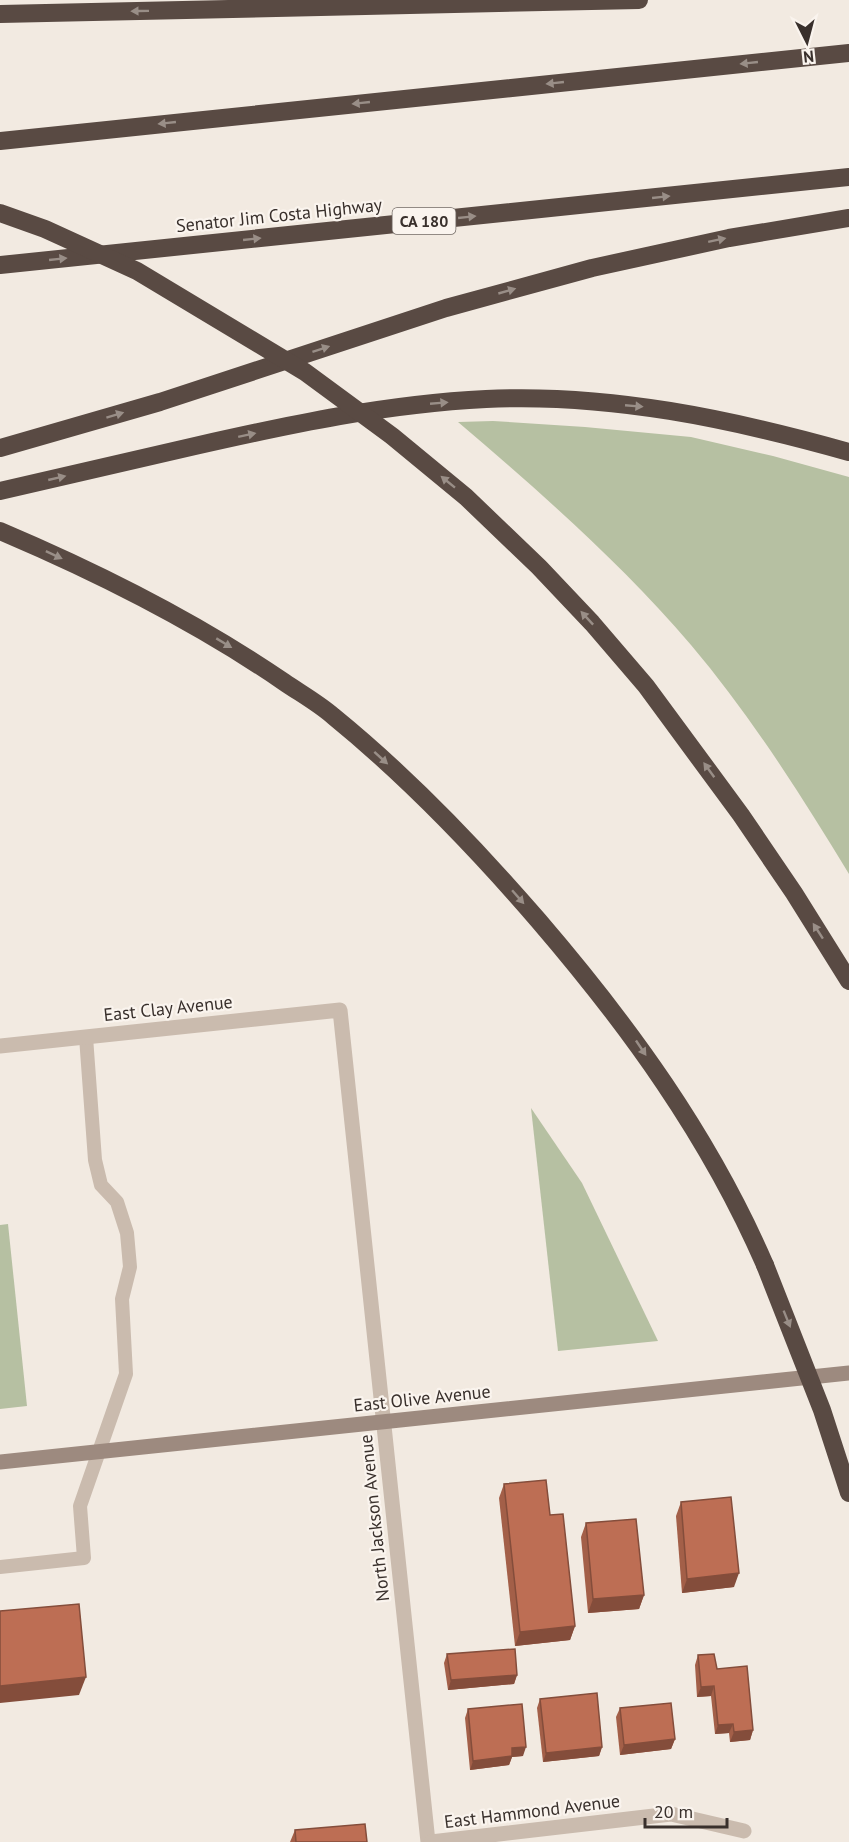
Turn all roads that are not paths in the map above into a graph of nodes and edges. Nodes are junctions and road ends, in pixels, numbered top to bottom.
1 (639, 0) edge
2 (0, 14) edge
3 (849, 53) edge
4 (0, 141) edge
5 (849, 177) edge
6 (0, 213) edge
7 (849, 218) edge
8 (0, 265) edge
9 (0, 448) edge
10 (849, 452) edge
11 (0, 491) edge
12 (0, 531) edge
13 (849, 981) edge
14 (340, 1010) joint
15 (86, 1037) junction
16 (0, 1046) edge
17 (849, 1373) edge
18 (384, 1422) junction
19 (98, 1451) junction
20 (0, 1462) edge
21 (849, 1492) edge
22 (0, 1568) edge
23 (744, 1831) dead end
24 (429, 1842) edge

1 -> 2 highway
3 -> 4 highway
8 -> 5 highway, Senator Jim Costa Highway / CA 180
13 -> 6 highway, bridge
9 -> 7 highway
11 -> 10 highway
12 -> 21 highway, bridge
14 - 15 street, East Clay Avenue
14 - 18 street, North Jackson Avenue
15 - 16 street, East Clay Avenue
15 - 19 lane
17 - 18 main road, East Olive Avenue
18 - 19 main road, East Olive Avenue
18 - 24 street, North Jackson Avenue
19 - 20 main road, East Olive Avenue
19 - 22 lane
23 - 24 street, East Hammond Avenue

